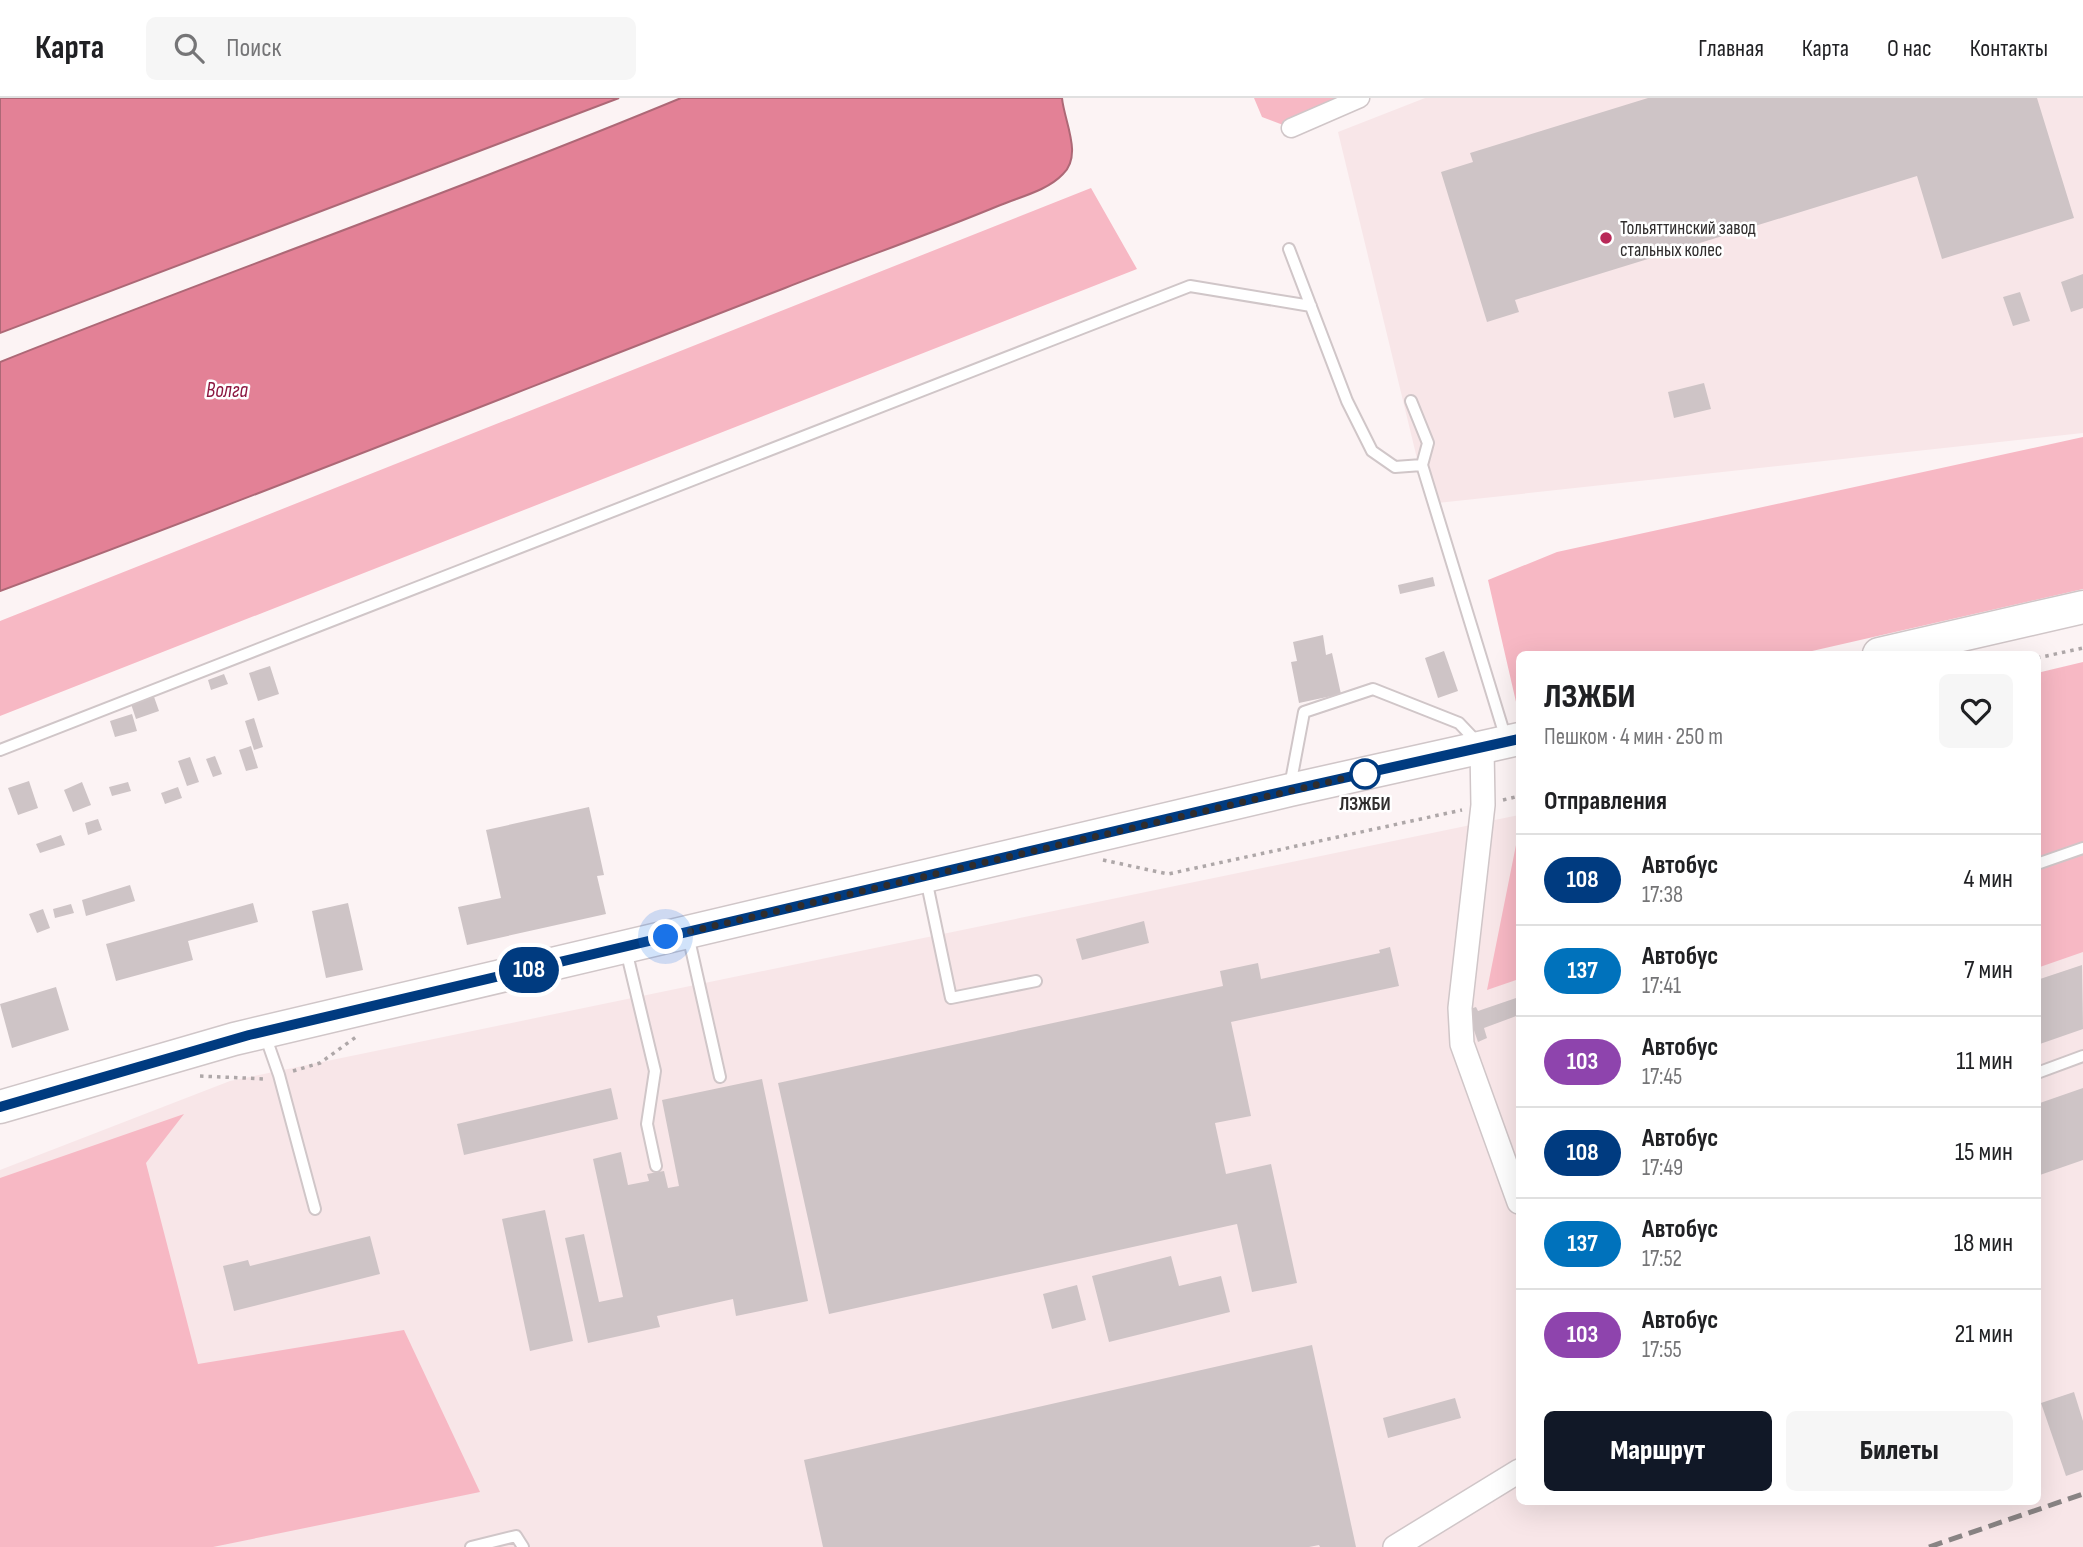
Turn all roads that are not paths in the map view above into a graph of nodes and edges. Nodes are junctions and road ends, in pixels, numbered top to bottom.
1 (1360, 98) edge
2 (1291, 128) dead end
3 (1289, 249) dead end
4 (1311, 306) junction
5 (1411, 401) dead end
6 (1422, 466) junction
7 (2083, 607) edge
8 (1893, 651) edge
9 (1503, 743) edge
10 (0, 750) edge
11 (1290, 790) junction
12 (2083, 848) edge
13 (2041, 863) edge
14 (925, 876) junction
15 (687, 932) junction
16 (625, 947) junction
17 (1036, 981) dead end
18 (264, 1032) junction
19 (2083, 1056) edge
20 (2041, 1072) edge
21 (720, 1077) dead end
22 (0, 1107) edge
23 (656, 1166) dead end
24 (1516, 1194) edge
25 (315, 1209) dead end
26 (1516, 1473) edge
27 (471, 1547) edge
28 (523, 1547) edge
29 (1395, 1547) edge

1 - 2 street
3 - 4 lane
4 - 6 lane
4 - 10 lane
5 - 6 lane
6 - 9 lane
7 - 8 main road
9 - 11 main road
9 - 11 lane
9 - 24 street
11 - 14 main road
12 - 13 lane
14 - 15 main road
14 - 17 lane
15 - 16 main road
15 - 21 lane
16 - 18 main road
16 - 23 lane
18 - 22 main road
18 - 25 lane
19 - 20 lane
26 - 29 street
27 - 28 lane

